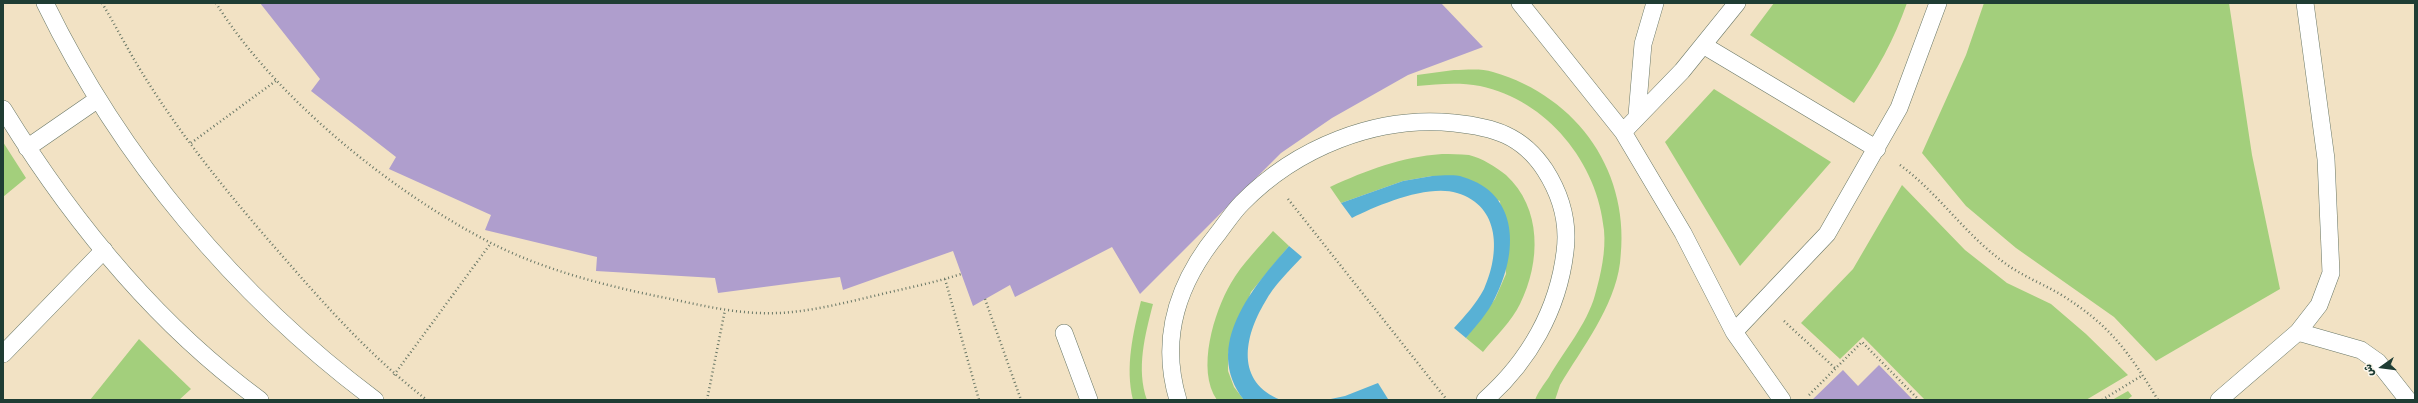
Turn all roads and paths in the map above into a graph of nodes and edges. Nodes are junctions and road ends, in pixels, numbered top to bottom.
1 (45, 3) edge
2 (102, 3) edge
3 (216, 3) edge
4 (1520, 3) edge
5 (1655, 3) edge
6 (1736, 3) edge
7 (1938, 3) edge
8 (2305, 3) edge
9 (1703, 45) junction
10 (277, 80) junction
11 (98, 99) junction
12 (3, 109) edge
13 (1636, 115) junction
14 (1623, 132) junction
15 (191, 143) junction
16 (27, 148) junction
17 (1877, 149) junction
18 (1271, 177) junction
19 (491, 243) junction
20 (104, 250) junction
21 (961, 274) dead end
22 (945, 279) junction
23 (986, 299) dead end
24 (1763, 302) junction
25 (725, 310) junction
26 (1734, 332) junction
27 (2298, 332) junction
28 (1064, 333) dead end
29 (3, 354) edge
30 (406, 358) dead end
31 (1836, 368) junction
32 (2143, 375) junction
33 (260, 400) edge
34 (374, 400) edge
35 (428, 400) edge
36 (707, 400) edge
37 (979, 400) edge
38 (1021, 400) edge
39 (1089, 400) edge
40 (1178, 400) edge
41 (1447, 400) edge
42 (1485, 400) edge
43 (1782, 400) edge
44 (1804, 400) edge
45 (1919, 400) edge
46 (2102, 400) edge
47 (2158, 400) edge
48 (2219, 400) edge
49 (2408, 400) edge

1 - 11 lane
2 - 15 path
3 - 10 path
4 - 14 lane
5 - 13 lane
6 - 9 lane
7 - 17 lane
8 - 27 lane
9 - 13 lane
9 - 17 lane
10 - 15 path
10 - 19 path
11 - 16 lane
11 - 34 lane
12 - 16 lane
13 - 14 lane
14 - 26 lane
15 - 35 path
16 - 20 lane
17 - 24 lane
17 - 32 path
18 - 40 lane
18 - 41 path
18 - 42 lane
19 - 25 path
19 - 30 path
20 - 29 lane
20 - 33 lane
21 - 22 path
22 - 25 path
22 - 37 path
23 - 38 path
24 - 26 lane
24 - 31 path
25 - 36 path
26 - 43 lane
27 - 48 lane
27 - 49 lane
28 - 39 lane
31 - 44 path
31 - 45 path
32 - 46 path
32 - 47 path

